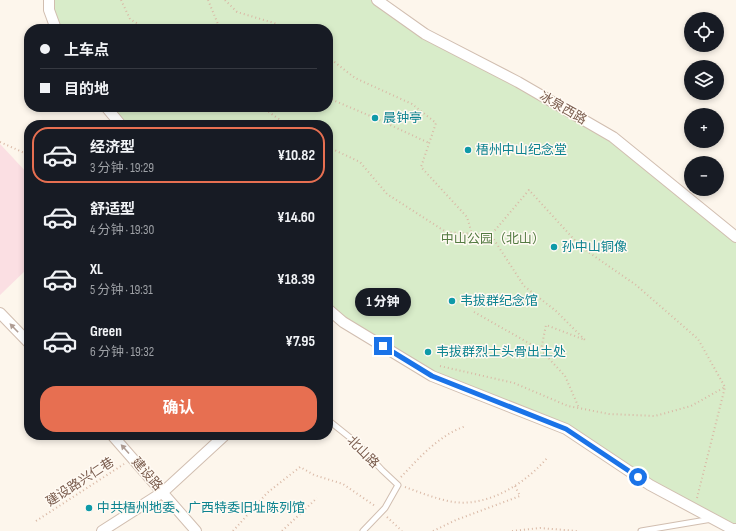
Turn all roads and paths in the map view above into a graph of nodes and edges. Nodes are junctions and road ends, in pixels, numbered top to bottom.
1 (49, 0) edge
2 (122, 0) edge
3 (208, 0) edge
4 (225, 0) edge
5 (377, 0) edge
6 (54, 24) edge
7 (138, 24) edge
8 (218, 24) edge
9 (276, 24) edge
10 (333, 60) edge
11 (333, 100) edge
12 (110, 112) edge
13 (269, 112) edge
14 (117, 120) edge
15 (280, 120) edge
16 (0, 142) edge
17 (429, 143) junction
18 (333, 148) edge
19 (24, 153) edge
20 (472, 234) junction
21 (491, 235) junction
22 (736, 237) edge
23 (474, 312) dead end
24 (0, 313) edge
25 (333, 313) edge
26 (24, 338) edge
27 (541, 350) junction
28 (435, 365) dead end
29 (725, 386) junction
30 (579, 408) junction
31 (333, 424) edge
32 (466, 426) dead end
33 (118, 440) edge
34 (220, 440) edge
35 (548, 457) dead end
36 (133, 458) junction
37 (343, 484) dead end
38 (398, 485) junction
39 (515, 486) junction
40 (163, 492) junction
41 (317, 498) dead end
42 (694, 509) junction
43 (713, 519) junction
44 (36, 521) dead end
45 (734, 530) edge
46 (102, 531) edge
47 (196, 531) edge
48 (232, 531) edge
49 (282, 531) edge
50 (363, 531) edge
51 (432, 531) edge
52 (512, 531) edge
53 (577, 531) edge
54 (641, 531) edge

1 - 6 street
2 - 7 path
3 - 8 path
4 - 9 path
5 - 22 street, 冰泉西路
10 - 17 path
11 - 17 path
12 - 14 street
13 - 15 path
16 - 19 path
17 - 20 path
18 - 20 path
20 - 21 path
21 - 27 path
21 - 29 path
23 - 27 path
26 -> 24 street
25 - 42 street
27 - 30 path
28 - 30 path
29 - 30 path
29 - 42 path
31 - 38 lane, 北山路
32 - 38 path
36 -> 33 street, 建设路
34 - 40 street
35 - 39 path
36 - 40 street, 建设路
36 - 44 path, 建设路兴仁巷
37 - 48 path
38 - 39 path
38 - 50 lane
39 - 51 path
40 - 46 street
40 - 47 street, 建设路
41 - 49 path
42 - 43 street
43 - 45 street
43 - 54 lane
52 - 53 path

